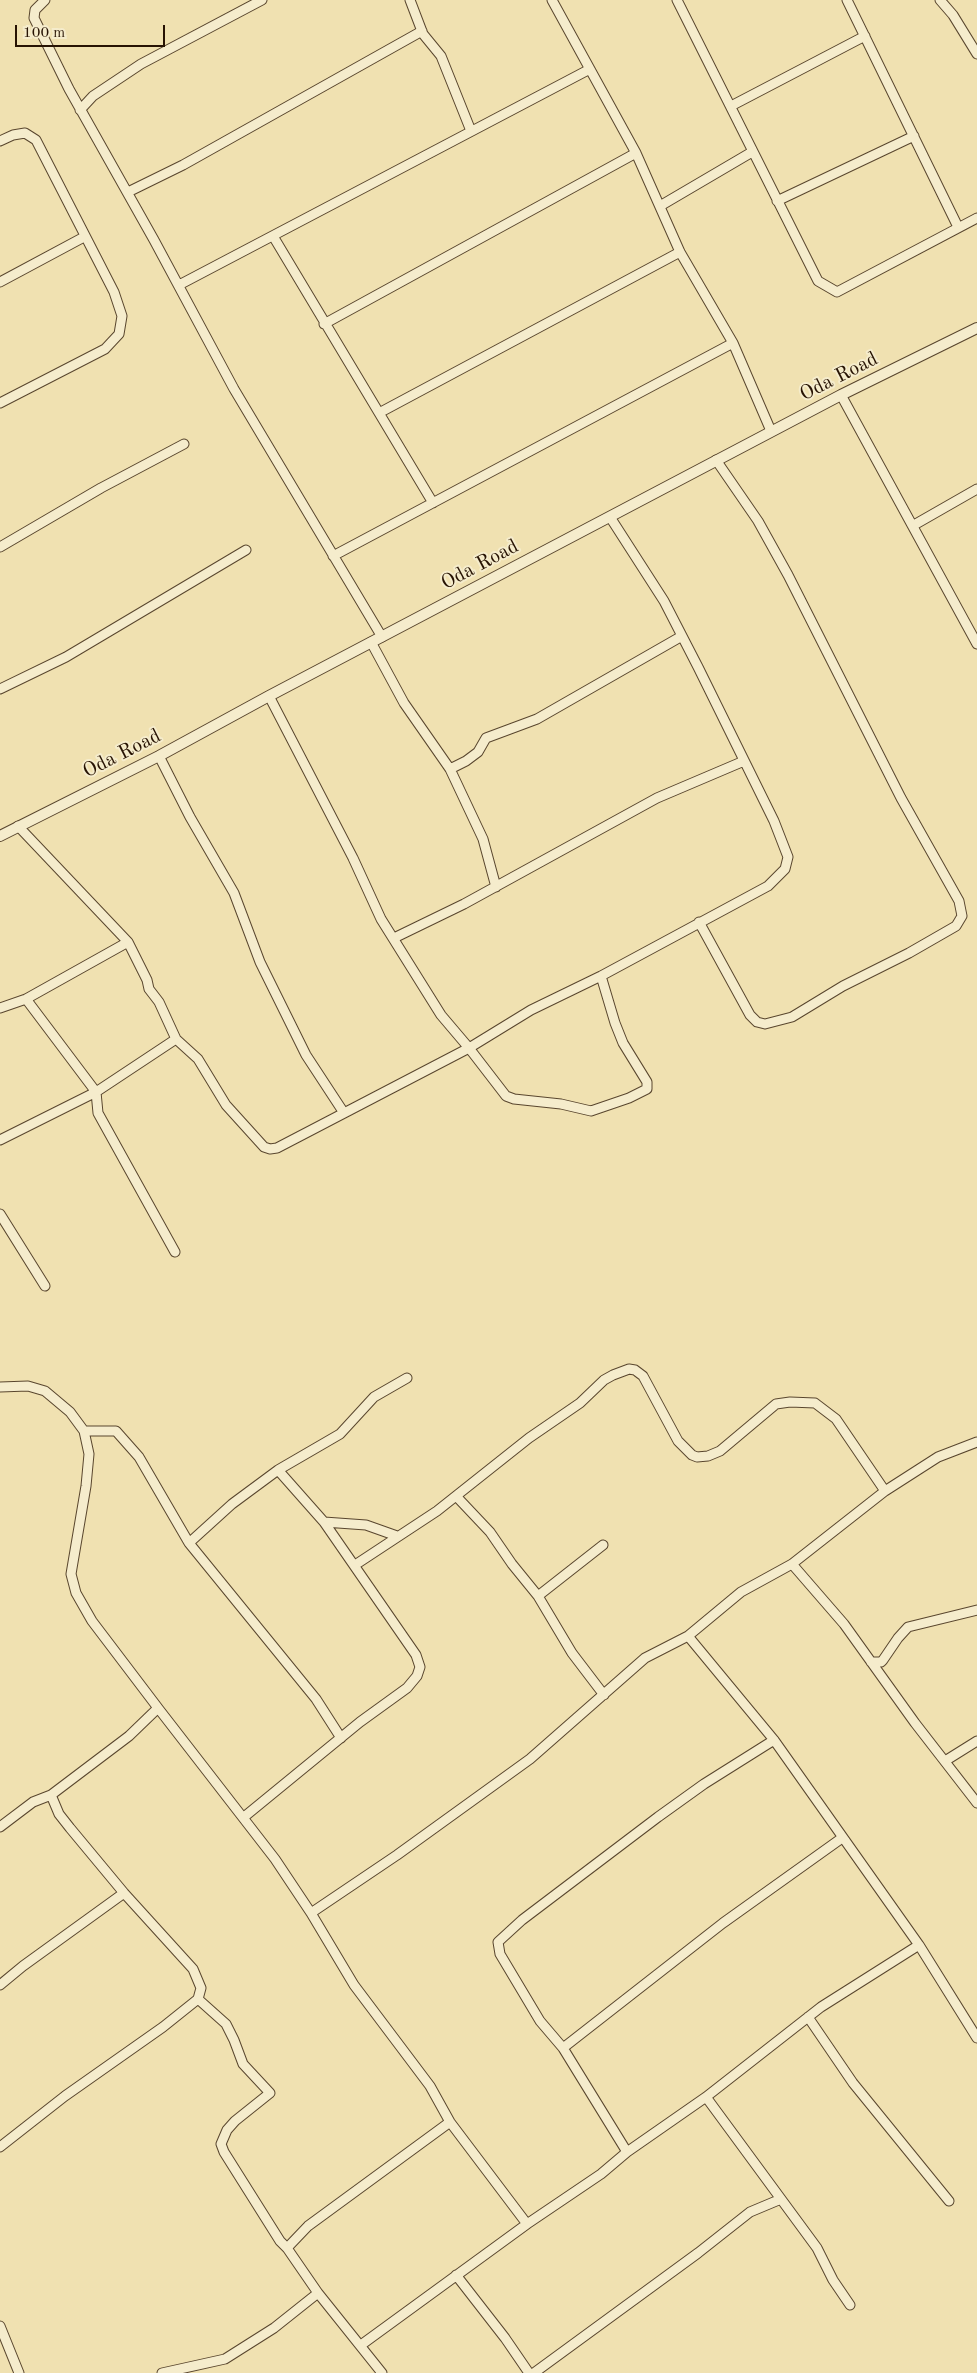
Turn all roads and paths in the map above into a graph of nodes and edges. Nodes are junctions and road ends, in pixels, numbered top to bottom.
1 (45, 0) edge
2 (262, 0) edge
3 (410, 0) edge
4 (552, 0) edge
5 (676, 0) edge
6 (847, 0) edge
7 (940, 0) edge
8 (422, 31) junction
9 (865, 36) junction
10 (977, 54) edge
11 (590, 69) junction
12 (730, 106) junction
13 (80, 110) junction
14 (471, 131) junction
15 (914, 136) junction
16 (0, 141) edge
17 (752, 152) junction
18 (636, 154) junction
19 (128, 192) junction
20 (777, 201) junction
21 (660, 206) junction
22 (977, 218) edge
23 (958, 227) junction
24 (273, 236) junction
25 (84, 237) junction
26 (680, 252) junction
27 (0, 282) edge
28 (179, 285) junction
29 (324, 324) junction
30 (977, 328) edge
31 (733, 343) junction
32 (841, 395) junction
33 (0, 403) edge
34 (379, 413) junction
35 (771, 431) junction
36 (184, 444) dead end
37 (716, 460) junction
38 (977, 489) edge
39 (433, 503) junction
40 (610, 517) junction
41 (914, 525) junction
42 (0, 547) edge
43 (246, 550) dead end
44 (333, 556) junction
45 (682, 636) junction
46 (382, 637) junction
47 (371, 642) junction
48 (977, 644) edge
49 (0, 689) edge
50 (269, 696) junction
51 (159, 756) junction
52 (744, 761) junction
53 (450, 769) junction
54 (18, 826) junction
55 (0, 836) edge
56 (496, 886) junction
57 (700, 922) junction
58 (394, 938) junction
59 (128, 942) junction
60 (601, 976) junction
61 (26, 999) junction
62 (0, 1008) edge
63 (176, 1039) junction
64 (469, 1048) junction
65 (96, 1092) junction
66 (344, 1113) junction
67 (0, 1140) edge
68 (0, 1214) edge
69 (176, 1252) dead end
70 (45, 1286) dead end
71 (407, 1378) dead end
72 (0, 1387) edge
73 (84, 1431) junction
74 (977, 1442) edge
75 (278, 1470) junction
76 (885, 1491) junction
77 (456, 1496) junction
78 (324, 1522) junction
79 (397, 1536) junction
80 (189, 1543) junction
81 (603, 1545) dead end
82 (792, 1564) junction
83 (355, 1565) junction
84 (538, 1596) junction
85 (977, 1610) edge
86 (688, 1636) junction
87 (872, 1662) junction
88 (604, 1696) junction
89 (158, 1708) junction
90 (341, 1738) junction
91 (774, 1740) junction
92 (977, 1741) edge
93 (945, 1760) junction
94 (51, 1795) junction
95 (977, 1802) edge
96 (244, 1817) junction
97 (0, 1827) edge
98 (842, 1838) junction
99 (124, 1893) junction
100 (311, 1913) junction
101 (919, 1945) junction
102 (0, 1986) edge
103 (198, 1999) junction
104 (808, 2016) junction
105 (977, 2038) edge
106 (563, 2048) junction
107 (706, 2097) junction
108 (450, 2122) junction
109 (0, 2147) edge
110 (627, 2152) junction
111 (771, 2186) junction
112 (781, 2199) junction
113 (948, 2201) dead end
114 (767, 2205) junction
115 (527, 2224) junction
116 (287, 2248) junction
117 (456, 2275) junction
118 (318, 2293) junction
119 (850, 2304) dead end
120 (0, 2326) edge
121 (361, 2345) junction
122 (19, 2373) edge
123 (162, 2373) edge
124 (382, 2373) edge
125 (529, 2373) edge
126 (534, 2373) edge

1 - 13 street
2 - 13 street
3 - 8 street
4 - 11 street
5 - 12 street
6 - 9 street
7 - 10 street
8 - 14 street
8 - 19 street
9 - 12 street
9 - 15 street
11 - 14 street
11 - 18 street
12 - 17 street
13 - 19 street
14 - 24 street
15 - 20 street
15 - 23 street
16 - 25 street
17 - 20 street
17 - 21 street
18 - 21 street
18 - 29 street
19 - 28 street
20 - 23 street
21 - 26 street
22 - 23 street
24 - 28 street
24 - 29 street
25 - 27 street
25 - 33 street
26 - 31 street
26 - 34 street
28 - 44 street
29 - 34 street
30 - 32 street, Oda Road
31 - 35 street
31 - 39 street
32 - 35 street, Oda Road
32 - 41 street
34 - 39 street
35 - 37 street, Oda Road
36 - 42 street
37 - 40 street, Oda Road
37 - 57 street
38 - 41 street
39 - 44 street
40 - 45 street
40 - 46 street, Oda Road
41 - 48 street
43 - 49 street
44 - 46 street
45 - 52 street
45 - 53 street
46 - 47 street, Oda Road
47 - 50 street, Oda Road
47 - 53 street
50 - 51 street, Oda Road
50 - 58 street
51 - 54 street, Oda Road
51 - 66 street
52 - 56 street
52 - 57 street
53 - 56 street
54 - 55 street, Oda Road
54 - 59 street
56 - 58 street
57 - 60 street
58 - 64 street
59 - 61 street
59 - 63 street
60 - 64 street
60 - 64 street
61 - 62 street
61 - 65 street
63 - 65 street
63 - 66 street
64 - 66 street
65 - 67 street
65 - 69 street
68 - 70 street
71 - 75 street
72 - 73 street
73 - 80 street
73 - 89 street
74 - 76 street
75 - 78 street
75 - 80 street
76 - 77 street
76 - 82 street
77 - 79 street
77 - 84 street
78 - 79 street
78 - 83 street
79 - 83 street
80 - 90 street
81 - 84 street
82 - 86 street
82 - 87 street
83 - 90 street
84 - 88 street
85 - 87 street
86 - 88 street
86 - 91 street
87 - 93 street
88 - 100 street
89 - 94 street
89 - 96 street
90 - 96 street
91 - 98 street
91 - 106 street
92 - 93 street
93 - 95 street
94 - 97 street
94 - 99 street
96 - 100 street
98 - 101 street
98 - 106 street
99 - 102 street
99 - 103 street
100 - 108 street
101 - 104 street
101 - 105 street
103 - 109 street
103 - 116 street
104 - 107 street
104 - 113 street
106 - 110 street
107 - 110 street
107 - 111 street
108 - 115 street
108 - 116 street
110 - 115 street
111 - 112 street
111 - 114 street
112 - 114 street
112 - 119 street
114 - 126 street
115 - 117 street
116 - 118 street
117 - 121 street
117 - 125 street
118 - 121 street
118 - 123 street
120 - 122 street
121 - 124 street

